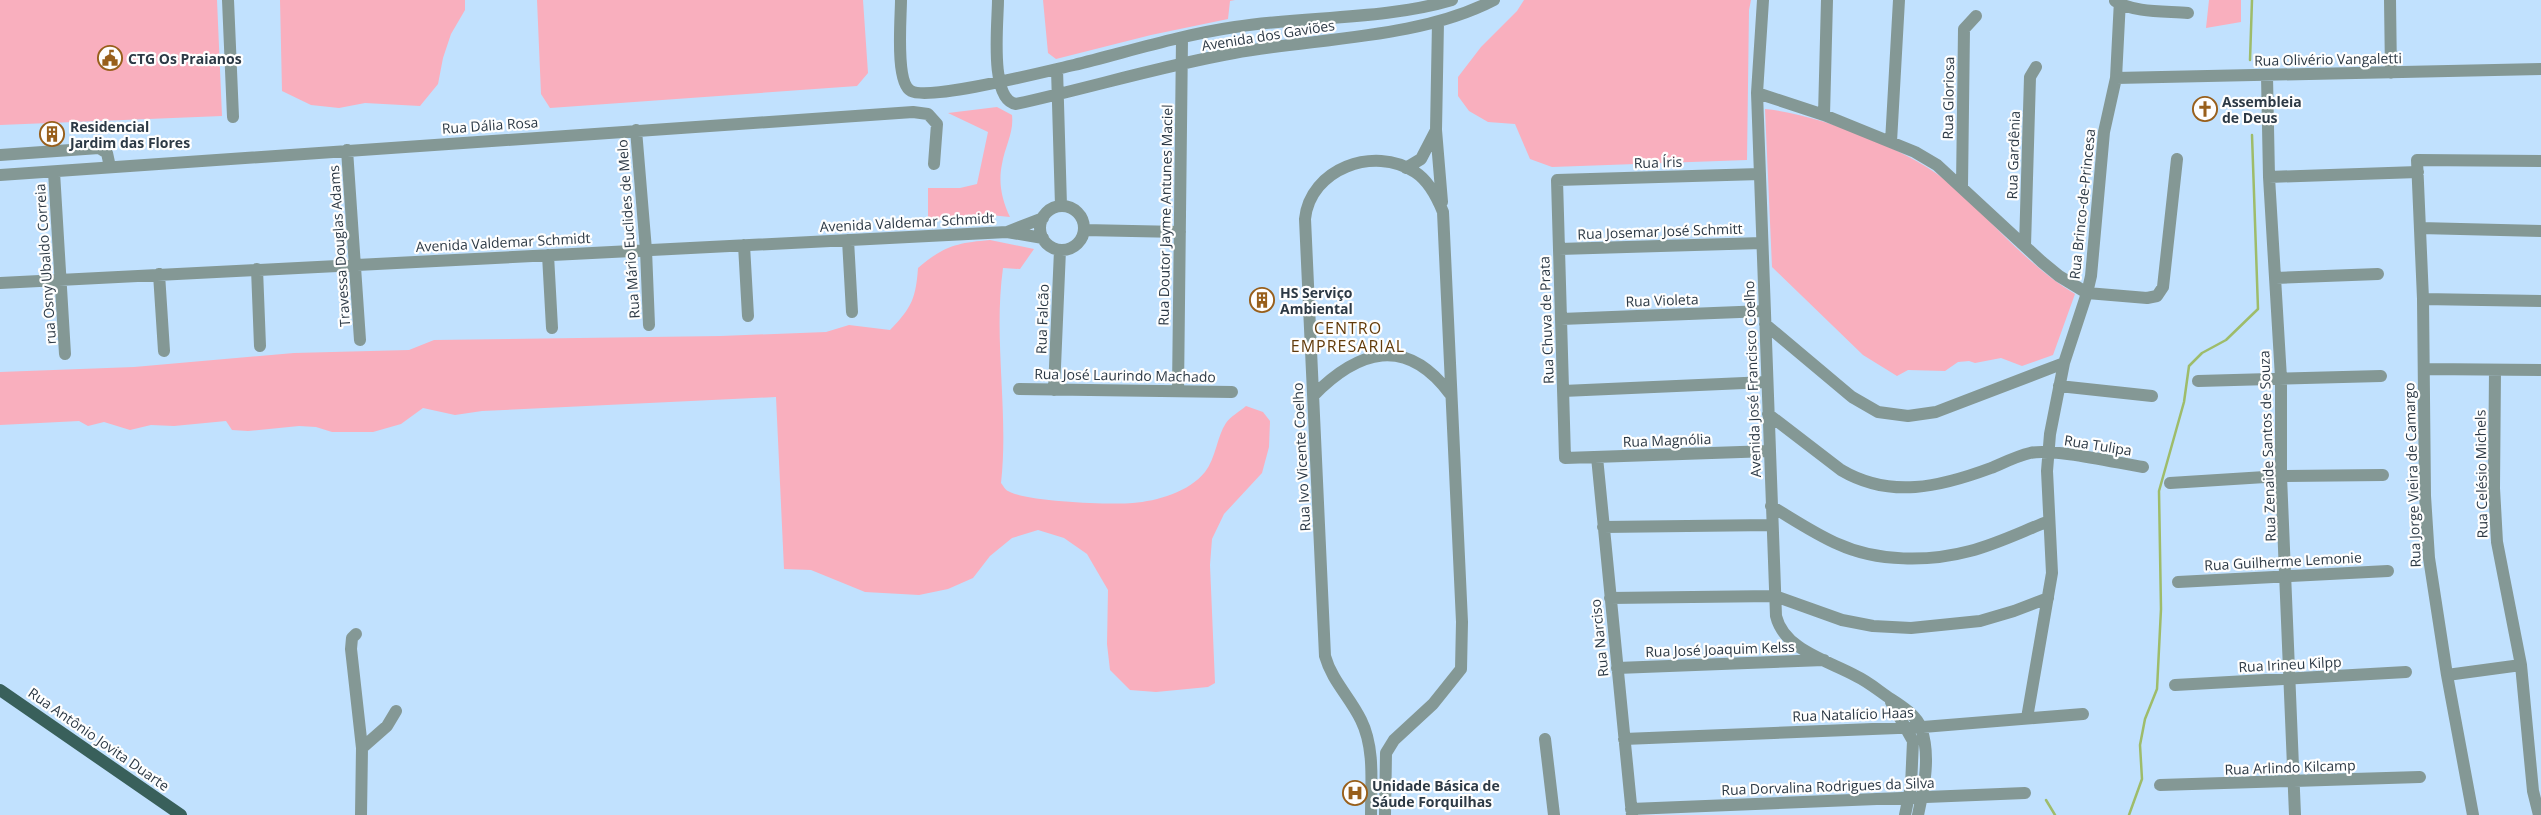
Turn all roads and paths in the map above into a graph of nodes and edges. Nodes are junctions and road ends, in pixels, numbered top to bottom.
1 (228, 0) edge
2 (901, 0) edge
3 (998, 0) edge
4 (1452, 0) edge
5 (1494, 0) edge
6 (1763, 0) edge
7 (1827, 0) edge
8 (1899, 0) edge
9 (2390, 0) edge
10 (2118, 1) edge
11 (2188, 13) dead end
12 (1976, 16) dead end
13 (1336, 18) junction
14 (1438, 22) junction
15 (1337, 38) junction
16 (1182, 39) junction
17 (1182, 65) junction
18 (2036, 67) dead end
19 (1057, 69) junction
20 (2541, 69) edge
21 (2392, 72) junction
22 (2267, 76) junction
23 (2116, 78) junction
24 (998, 82) junction
25 (1757, 93) junction
26 (1057, 95) junction
27 (1824, 115) junction
28 (233, 117) dead end
29 (636, 130) junction
30 (1436, 130) junction
31 (1891, 142) junction
32 (347, 150) junction
33 (0, 155) edge
34 (2177, 159) dead end
35 (2541, 161) edge
36 (934, 164) dead end
37 (2417, 166) junction
38 (110, 167) junction
39 (1406, 168) junction
40 (54, 172) junction
41 (1760, 174) junction
42 (0, 175) edge
43 (2269, 177) junction
44 (1557, 180) joint
45 (1962, 186) junction
46 (1061, 206) junction
47 (1443, 212) junction
48 (1042, 218) junction
49 (2420, 228) junction
50 (1084, 230) junction
51 (2541, 231) edge
52 (1007, 232) junction
53 (1180, 232) junction
54 (1043, 238) junction
55 (848, 240) junction
56 (1762, 243) junction
57 (744, 245) junction
58 (2025, 246) junction
59 (1559, 249) junction
60 (646, 250) junction
61 (1060, 250) junction
62 (548, 255) junction
63 (355, 264) junction
64 (256, 269) junction
65 (159, 274) junction
66 (2378, 274) dead end
67 (2276, 278) junction
68 (60, 280) junction
69 (0, 283) edge
70 (2087, 293) junction
71 (2423, 299) junction
72 (2541, 300) edge
73 (1765, 311) junction
74 (852, 312) dead end
75 (748, 316) dead end
76 (1561, 319) junction
77 (1765, 324) junction
78 (649, 325) dead end
79 (552, 328) dead end
80 (360, 340) dead end
81 (260, 346) dead end
82 (164, 350) dead end
83 (65, 354) dead end
84 (2064, 363) junction
85 (2424, 369) junction
86 (2495, 370) junction
87 (2541, 370) edge
88 (2380, 376) dead end
89 (2280, 378) junction
90 (2198, 381) dead end
91 (1767, 382) junction
92 (2059, 386) junction
93 (1019, 389) dead end
94 (1054, 390) junction
95 (1178, 391) junction
96 (1563, 391) junction
97 (1232, 392) dead end
98 (1450, 394) junction
99 (1314, 396) junction
100 (2152, 396) dead end
101 (1768, 414) junction
102 (1770, 451) junction
103 (2048, 452) junction
104 (1597, 457) junction
105 (1566, 458) joint
106 (2143, 467) dead end
107 (2281, 476) junction
108 (2383, 476) dead end
109 (2170, 483) dead end
110 (1772, 506) junction
111 (2049, 521) junction
112 (1772, 525) junction
113 (1604, 528) junction
114 (2388, 571) dead end
115 (2286, 575) junction
116 (2178, 582) dead end
117 (1774, 596) junction
118 (1610, 598) junction
119 (2048, 598) junction
120 (356, 634) dead end
121 (1824, 660) junction
122 (2521, 665) junction
123 (1617, 668) junction
124 (2406, 672) dead end
125 (2447, 675) junction
126 (2290, 679) junction
127 (2175, 685) dead end
128 (0, 690) edge
129 (1888, 697) junction
130 (396, 711) dead end
131 (2083, 714) dead end
132 (2027, 718) junction
133 (1906, 726) junction
134 (1921, 727) junction
135 (1545, 738) dead end
136 (1624, 739) junction
137 (1370, 743) junction
138 (1390, 744) junction
139 (362, 748) junction
140 (2420, 777) dead end
141 (2294, 782) junction
142 (2160, 785) dead end
143 (2025, 793) dead end
144 (1922, 797) junction
145 (1907, 798) junction
146 (1632, 812) edge
147 (181, 815) edge
148 (360, 815) edge
149 (1371, 815) edge
150 (1385, 815) edge
151 (1554, 815) edge
152 (1905, 815) edge
153 (1918, 815) edge
154 (2295, 815) edge
155 (2473, 815) edge
156 (2536, 815) edge

1 - 28 street
2 - 24 street, Avenida dos Gaviões
3 - 24 street
4 - 13 street, Avenida dos Gaviões
5 - 14 street, Avenida dos Gaviões
6 - 25 street, Avenida José Francisco Coelho
7 - 27 street
8 - 31 street
9 - 21 street
10 - 11 street
10 - 23 street, Rua Brinco-de-Princesa
12 - 45 street, Rua Gloriosa
13 - 15 street
13 - 16 street, Avenida dos Gaviões
14 - 15 street, Avenida dos Gaviões
14 - 30 street, Rua Ivo Vicente Coelho
15 - 17 street, Avenida dos Gaviões
16 - 17 street, Rua Doutor Jayme Antunes Maciel
16 - 19 street, Avenida dos Gaviões
17 - 26 street, Avenida dos Gaviões
17 - 53 street, Rua Doutor Jayme Antunes Maciel
18 - 58 street, Rua Gardênia
19 - 24 street, Avenida dos Gaviões
19 - 26 street
20 - 21 street, Rua Olivério Vangaletti
21 - 22 street, Rua Olivério Vangaletti
22 - 23 street, Rua Olivério Vangaletti
22 - 43 street, Rua Zenaide Santos de Souza
23 - 70 street, Rua Brinco-de-Princesa
24 - 26 street, Avenida dos Gaviões
25 - 27 street
25 - 41 street, Avenida José Francisco Coelho
26 - 46 street
27 - 31 street
29 - 32 street, Rua Dália Rosa
29 - 36 street, Rua Dália Rosa
29 - 60 street, Rua Mário Euclides de Melo
30 - 39 street, Rua Ivo Vicente Coelho
30 - 47 street, Rua Ivo Vicente Coelho
31 - 45 street
32 - 38 street, Rua Dália Rosa
32 - 63 street, Travessa Douglas Adams
33 - 38 street
34 - 70 street
35 - 37 street
37 - 43 street
37 - 49 street, Rua Jorge Vieira de Camargo
38 - 40 street, Rua Dália Rosa
39 - 47 street, Rua Ivo Vicente Coelho
39 - 99 street, Rua Ivo Vicente Coelho
40 - 42 street, Rua Dália Rosa
40 - 68 street, rua Osny Ubaldo Correia
41 - 44 street, Rua Íris
41 - 56 street, Avenida José Francisco Coelho
43 - 67 street, Rua Zenaide Santos de Souza
44 - 59 street, Rua Chuva de Prata
45 - 58 street
46 - 48 street
46 - 50 street
47 - 98 street, Rua Ivo Vicente Coelho
48 - 52 street
48 - 54 street
49 - 51 street
49 - 71 street, Rua Jorge Vieira de Camargo
50 - 53 street
50 - 61 street
52 - 54 street
52 - 55 street, Avenida Valdemar Schmidt
53 - 95 street, Rua Doutor Jayme Antunes Maciel
54 - 61 street
55 - 57 street, Avenida Valdemar Schmidt
55 - 74 street
56 - 59 street, Rua Josemar José Schmitt
56 - 73 street, Avenida José Francisco Coelho
57 - 60 street, Avenida Valdemar Schmidt
57 - 75 street
58 - 70 street
59 - 76 street, Rua Chuva de Prata
60 - 62 street, Avenida Valdemar Schmidt
60 - 78 street, Rua Mário Euclides de Melo
61 - 94 street, Rua Falcão
62 - 63 street, Avenida Valdemar Schmidt
62 - 79 street
63 - 64 street, Avenida Valdemar Schmidt
63 - 80 street, Travessa Douglas Adams
64 - 65 street, Avenida Valdemar Schmidt
64 - 81 street
65 - 68 street, Avenida Valdemar Schmidt
65 - 82 street
66 - 67 street
67 - 89 street, Rua Zenaide Santos de Souza
68 - 69 street, Avenida Valdemar Schmidt
68 - 83 street, rua Osny Ubaldo Correia
70 - 84 street, Rua Brinco-de-Princesa
71 - 72 street
71 - 85 street, Rua Jorge Vieira de Camargo
73 - 76 street, Rua Violeta
73 - 77 street, Avenida José Francisco Coelho
76 - 96 street, Rua Chuva de Prata
77 - 84 street
77 - 91 street, Avenida José Francisco Coelho
84 - 92 street, Rua Brinco-de-Princesa
85 - 86 street
85 - 125 street, Rua Jorge Vieira de Camargo
86 - 87 street
86 - 122 street, Rua Celésio Michels
88 - 89 street
89 - 90 street
89 - 107 street, Rua Zenaide Santos de Souza
91 - 96 street
91 - 101 street, Avenida José Francisco Coelho
92 - 100 street
92 - 103 street, Rua Brinco-de-Princesa
93 - 94 street, Rua José Laurindo Machado
94 - 95 street, Rua José Laurindo Machado
95 - 97 street, Rua José Laurindo Machado
96 - 105 street, Rua Chuva de Prata
98 - 99 street
98 - 138 street, Rua Ivo Vicente Coelho
99 - 137 street, Rua Ivo Vicente Coelho
101 - 102 street, Avenida José Francisco Coelho
101 - 103 street, Rua Tulipa
102 - 104 street, Rua Magnólia
102 - 110 street, Avenida José Francisco Coelho
103 - 106 street, Rua Tulipa
103 - 111 street, Rua Brinco-de-Princesa
104 - 105 street, Rua Magnólia
104 - 113 street, Rua Narciso
107 - 108 street
107 - 109 street
107 - 115 street, Rua Zenaide Santos de Souza
110 - 111 street
110 - 112 street, Avenida José Francisco Coelho
111 - 119 street, Rua Brinco-de-Princesa
112 - 113 street
112 - 117 street, Avenida José Francisco Coelho
113 - 118 street, Rua Narciso
114 - 115 street, Rua Guilherme Lemonie
115 - 116 street, Rua Guilherme Lemonie
115 - 126 street, Rua Zenaide Santos de Souza
117 - 118 street
117 - 119 street
117 - 121 street, Avenida José Francisco Coelho
118 - 123 street, Rua Narciso
119 - 132 street, Rua Brinco-de-Princesa
120 - 139 street
121 - 123 street, Rua José Joaquim Kelss
121 - 129 street, Avenida José Francisco Coelho
122 - 125 street
122 - 156 street, Rua Celésio Michels
123 - 136 street, Rua Narciso
124 - 126 street, Rua Irineu Kilpp
125 - 155 street, Rua Jorge Vieira de Camargo
126 - 127 street, Rua Irineu Kilpp
126 - 141 street, Rua Zenaide Santos de Souza
128 - 147 main road, Rua Antônio Jovita Duarte
129 - 133 street, Avenida José Francisco Coelho
129 - 134 street, Avenida José Francisco Coelho
130 - 139 street
131 - 132 street, Rua Natalício Haas
132 - 134 street, Rua Natalício Haas
133 - 134 street, Rua Natalício Haas
133 - 136 street, Rua Natalício Haas
133 - 145 street, Avenida José Francisco Coelho
134 - 144 street
135 - 151 street
136 - 146 street, Rua Narciso
137 - 138 street
137 - 149 street, Rua Ivo Vicente Coelho
138 - 150 street
139 - 148 street
140 - 141 street, Rua Arlindo Kilcamp
141 - 142 street, Rua Arlindo Kilcamp
141 - 154 street, Rua Zenaide Santos de Souza
143 - 144 street, Rua Dorvalina Rodrigues da Silva
144 - 145 street, Rua Dorvalina Rodrigues da Silva
144 - 153 street
145 - 146 street, Rua Dorvalina Rodrigues da Silva
145 - 152 street, Avenida José Francisco Coelho

